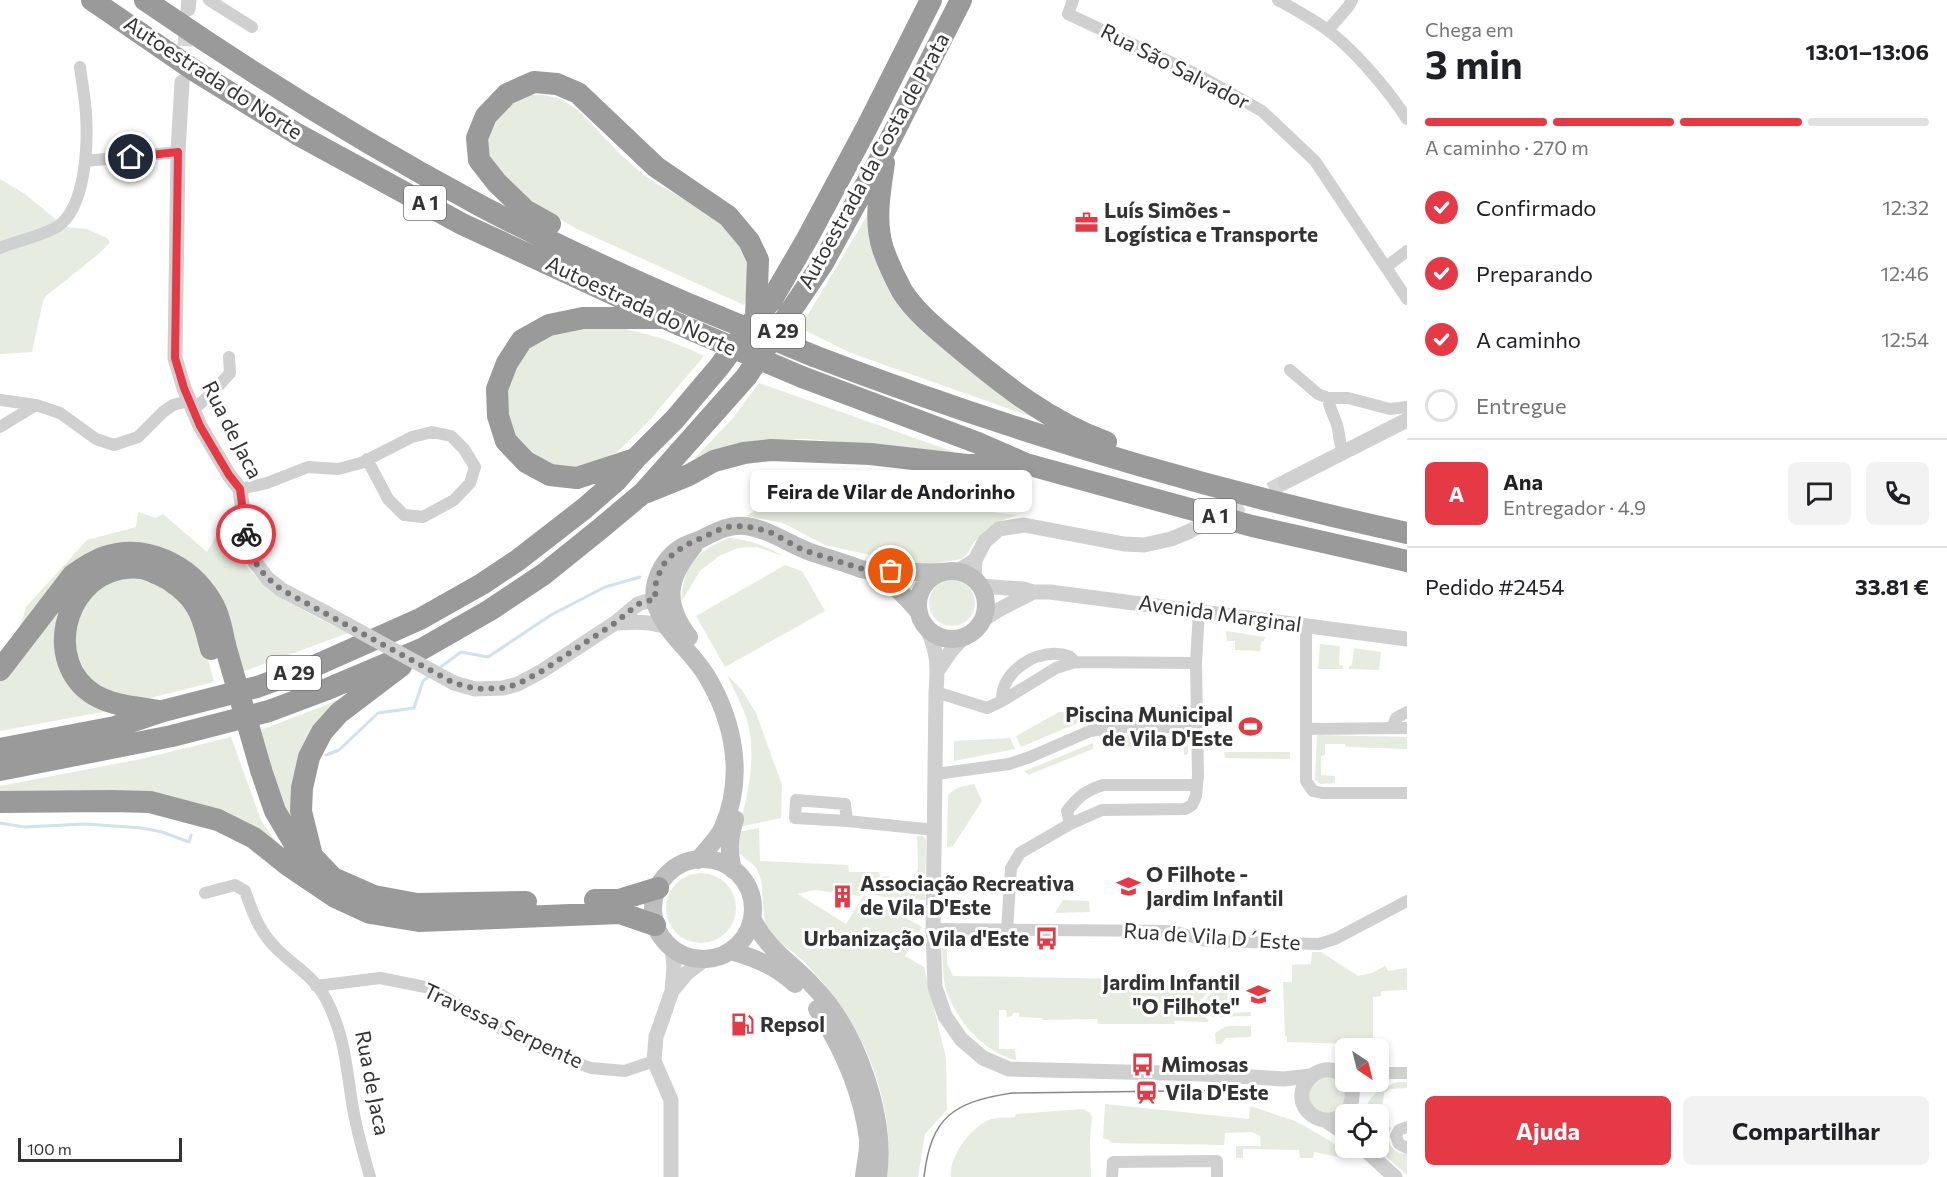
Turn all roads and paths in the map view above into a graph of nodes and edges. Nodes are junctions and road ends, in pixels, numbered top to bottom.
1 (92, 0) edge
2 (145, 0) edge
3 (209, 0) edge
4 (931, 0) edge
5 (961, 0) edge
6 (1073, 0) edge
7 (1278, 0) edge
8 (1352, 0) edge
9 (252, 27) dead end
10 (1328, 30) junction
11 (80, 67) dead end
12 (182, 82) tunnel mouth
13 (1402, 101) edge
14 (1407, 119) edge
15 (886, 148) junction
16 (178, 152) junction
17 (85, 161) junction
18 (0, 248) edge
19 (1407, 251) edge
20 (1386, 267) junction
21 (608, 268) junction
22 (1407, 299) edge
23 (756, 317) junction
24 (672, 321) junction
25 (229, 357) dead end
26 (1290, 370) dead end
27 (1328, 398) junction
28 (0, 400) edge
29 (36, 405) junction
30 (190, 406) junction
31 (1407, 407) edge
32 (1407, 420) edge
33 (0, 427) edge
34 (1343, 452) junction
35 (367, 459) junction
36 (635, 459) junction
37 (1026, 464) junction
38 (1168, 474) junction
39 (1285, 482) tunnel mouth
40 (240, 489) junction
41 (643, 494) junction
42 (1188, 532) tunnel mouth
43 (1407, 533) edge
44 (699, 540) junction
45 (1407, 561) edge
46 (878, 574) junction
47 (964, 577) junction
48 (1032, 592) junction
49 (663, 602) junction
50 (918, 611) junction
51 (1198, 611) junction
52 (982, 621) junction
53 (615, 623) junction
54 (1306, 626) junction
55 (669, 628) junction
56 (927, 629) junction
57 (964, 637) junction
58 (1407, 639) edge
59 (218, 647) junction
60 (422, 649) junction
61 (1075, 662) junction
62 (1197, 663) junction
63 (0, 670) edge
64 (938, 670) junction
65 (936, 692) junction
66 (1002, 701) junction
67 (163, 711) junction
68 (1407, 712) edge
69 (1198, 727) junction
70 (1392, 728) junction
71 (1407, 728) edge
72 (1306, 729) junction
73 (0, 749) edge
74 (0, 770) edge
75 (936, 774) junction
76 (1197, 785) junction
77 (1407, 793) edge
78 (0, 802) edge
79 (847, 821) dead end
80 (1070, 824) junction
81 (936, 830) junction
82 (698, 860) junction
83 (309, 866) junction
84 (733, 870) junction
85 (658, 888) junction
86 (205, 893) dead end
87 (1407, 901) edge
88 (752, 918) junction
89 (655, 925) junction
90 (933, 929) junction
91 (1007, 930) junction
92 (672, 948) junction
93 (730, 951) junction
94 (705, 959) junction
95 (316, 986) junction
96 (672, 991) junction
97 (654, 1061) junction
98 (1335, 1072) edge
99 (1389, 1073) edge
100 (1407, 1073) edge
101 (1310, 1076) junction
102 (1284, 1079) junction
103 (1302, 1091) junction
104 (1325, 1120) junction
105 (1335, 1120) edge
106 (1335, 1127) edge
107 (1407, 1127) edge
108 (1407, 1148) edge
109 (1374, 1158) edge
110 (369, 1177) edge
111 (671, 1177) edge
112 (864, 1177) edge
113 (878, 1177) edge
114 (1112, 1177) edge
115 (1217, 1177) edge
116 (1395, 1177) edge

1 - 24 highway, Autoestrada do Norte / A 1
2 - 21 highway, Autoestrada do Norte / A 1
3 - 9 street
4 - 23 highway, Autoestrada da Costa de Prata / A 29
5 - 15 highway, Autoestrada da Costa de Prata / A 29
6 - 20 street, Rua São Salvador
7 - 10 street
8 - 10 street
10 - 13 street
11 - 17 street
12 - 16 street, Rua de Jaca
13 - 14 street
15 - 38 highway
15 - 41 highway, Autoestrada da Costa de Prata / A 29
16 - 17 street
16 - 30 street, Rua de Jaca
17 - 18 street
19 - 20 street
20 - 22 street, Rua São Salvador
21 - 23 highway
21 - 38 highway, Autoestrada do Norte / A 1, bridge
23 - 36 highway, Autoestrada da Costa de Prata / A 29
24 - 36 highway
24 - 37 highway, Autoestrada do Norte / A 1, bridge
25 - 30 street
26 - 27 street
27 - 31 street
27 - 34 street
28 - 29 street
29 - 30 street
29 - 33 street
30 - 40 street, Rua de Jaca
32 - 34 street
34 - 39 street
35 - 35 street
35 - 40 street
36 - 67 highway, Autoestrada da Costa de Prata / A 29
37 - 41 highway
37 - 45 highway, Autoestrada do Norte / A 1
38 - 43 highway, Autoestrada do Norte / A 1
40 - 53 street, Rua de Jaca, bridge
41 - 60 highway, Autoestrada da Costa de Prata / A 29
42 - 47 street
44 - 46 main road
44 - 49 main road
44 - 49 main road
46 - 47 main road
46 - 50 main road
47 - 48 street, Avenida Marginal
47 - 50 main road
47 - 52 main road
48 - 51 street, Avenida Marginal
48 - 52 street, Avenida Marginal
49 - 53 street, Rua de Jaca
49 - 55 main road
49 - 84 main road
50 - 56 main road
51 - 54 street, Avenida Marginal
51 - 62 street
52 - 57 main road
53 - 55 street
54 - 58 street, Avenida Marginal
54 - 72 street
55 - 82 main road
56 - 57 main road
56 - 64 street
57 - 64 street
59 - 63 highway
59 - 67 highway
59 - 83 highway
60 - 74 highway, Autoestrada da Costa de Prata / A 29
60 - 83 highway
61 - 62 street
61 - 66 street
61 - 66 street
62 - 69 street
64 - 65 street
65 - 66 street
65 - 75 street
67 - 73 highway, Autoestrada da Costa de Prata / A 29
68 - 70 street
69 - 75 street
69 - 76 street
70 - 71 street
70 - 72 street
72 - 77 street
75 - 81 street
76 - 80 street
76 - 80 street
78 - 83 highway
79 - 81 street
80 - 91 street
81 - 90 street
82 - 84 main road
82 - 85 main road
83 - 85 highway
83 - 89 highway
84 - 88 main road
85 - 89 main road
86 - 95 street, Rua de Jaca
87 - 91 street, Rua de Vila D´Este
88 - 93 main road
88 - 113 main road
89 - 92 main road
90 - 91 street
90 - 102 street
92 - 94 main road
92 - 96 street
93 - 94 main road
93 - 112 main road
94 - 96 street
95 - 97 street, Travessa Serpente
95 - 110 street, Rua de Jaca
96 - 97 street
97 - 111 street
98 - 101 street
99 - 100 street
101 - 102 street
101 - 103 street
102 - 103 street
103 - 104 street
104 - 105 street
104 - 106 street
107 - 108 street
109 - 116 street
114 - 115 street

